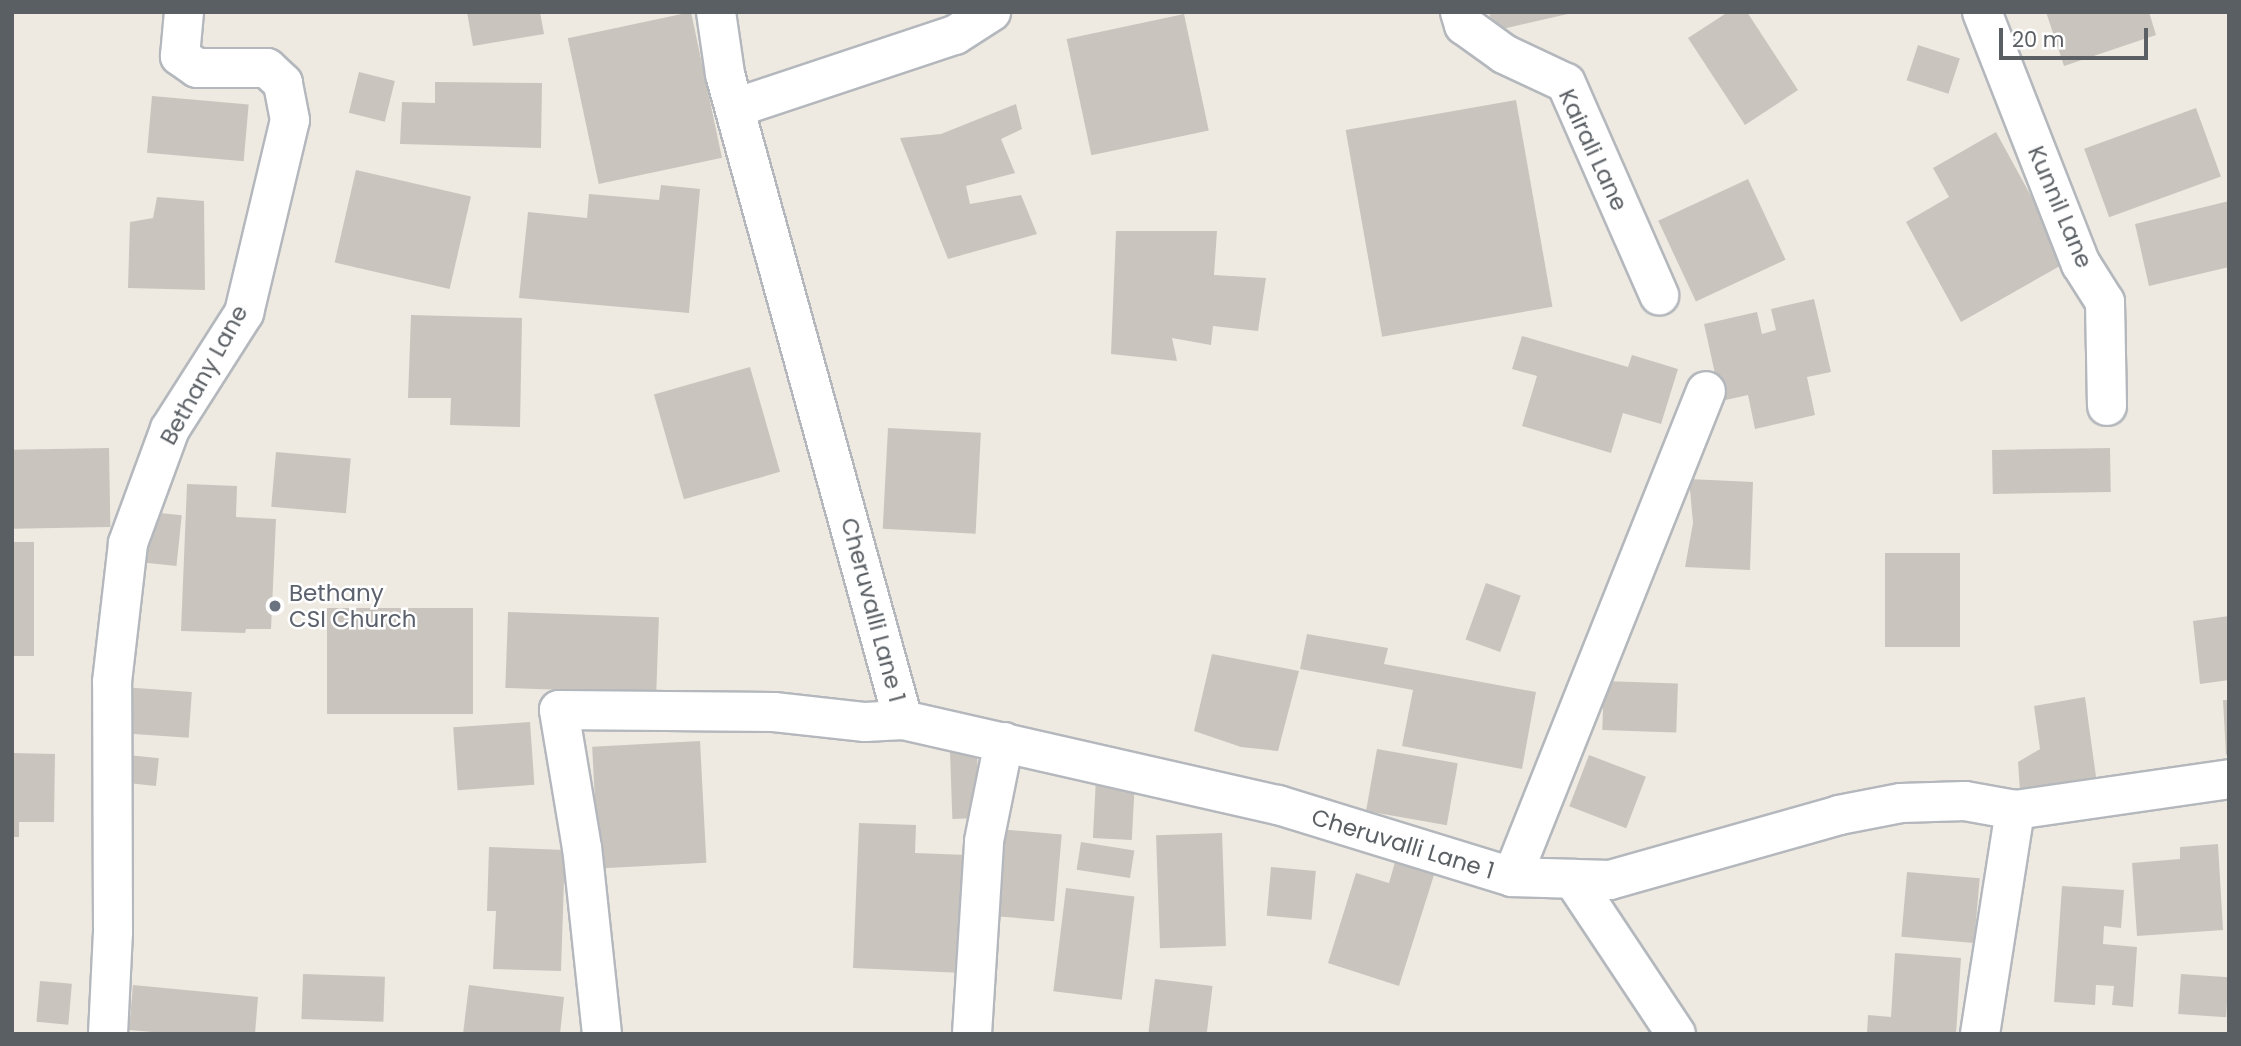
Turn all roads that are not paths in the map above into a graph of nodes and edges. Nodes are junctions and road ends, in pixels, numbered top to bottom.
1 (184, 12) edge
2 (716, 12) edge
3 (990, 12) edge
4 (1460, 12) edge
5 (1982, 12) edge
6 (735, 108) junction
7 (1659, 295) dead end
8 (1706, 391) dead end
9 (2107, 406) dead end
10 (903, 720) junction
11 (1004, 743) junction
12 (2229, 779) edge
13 (2015, 810) junction
14 (1512, 877) junction
15 (1573, 880) junction
16 (108, 1034) edge
17 (602, 1034) edge
18 (972, 1034) edge
19 (1676, 1034) edge
20 (1980, 1034) edge

1 - 16 street, Bethany Lane
2 - 6 street, Cheruvalli Lane 1
3 - 6 street
4 - 7 street, Kairali Lane
5 - 9 street, Kunnil Lane
6 - 10 street, Cheruvalli Lane 1
8 - 14 street, Cheruvalli Lane 1
10 - 11 street, Cheruvalli Lane 1
10 - 17 street
11 - 14 street, Cheruvalli Lane 1
11 - 18 street
12 - 13 street, Cheruvalli Lane 1
13 - 15 street, Cheruvalli Lane 1
13 - 20 street
14 - 15 street, Cheruvalli Lane 1
15 - 19 street

